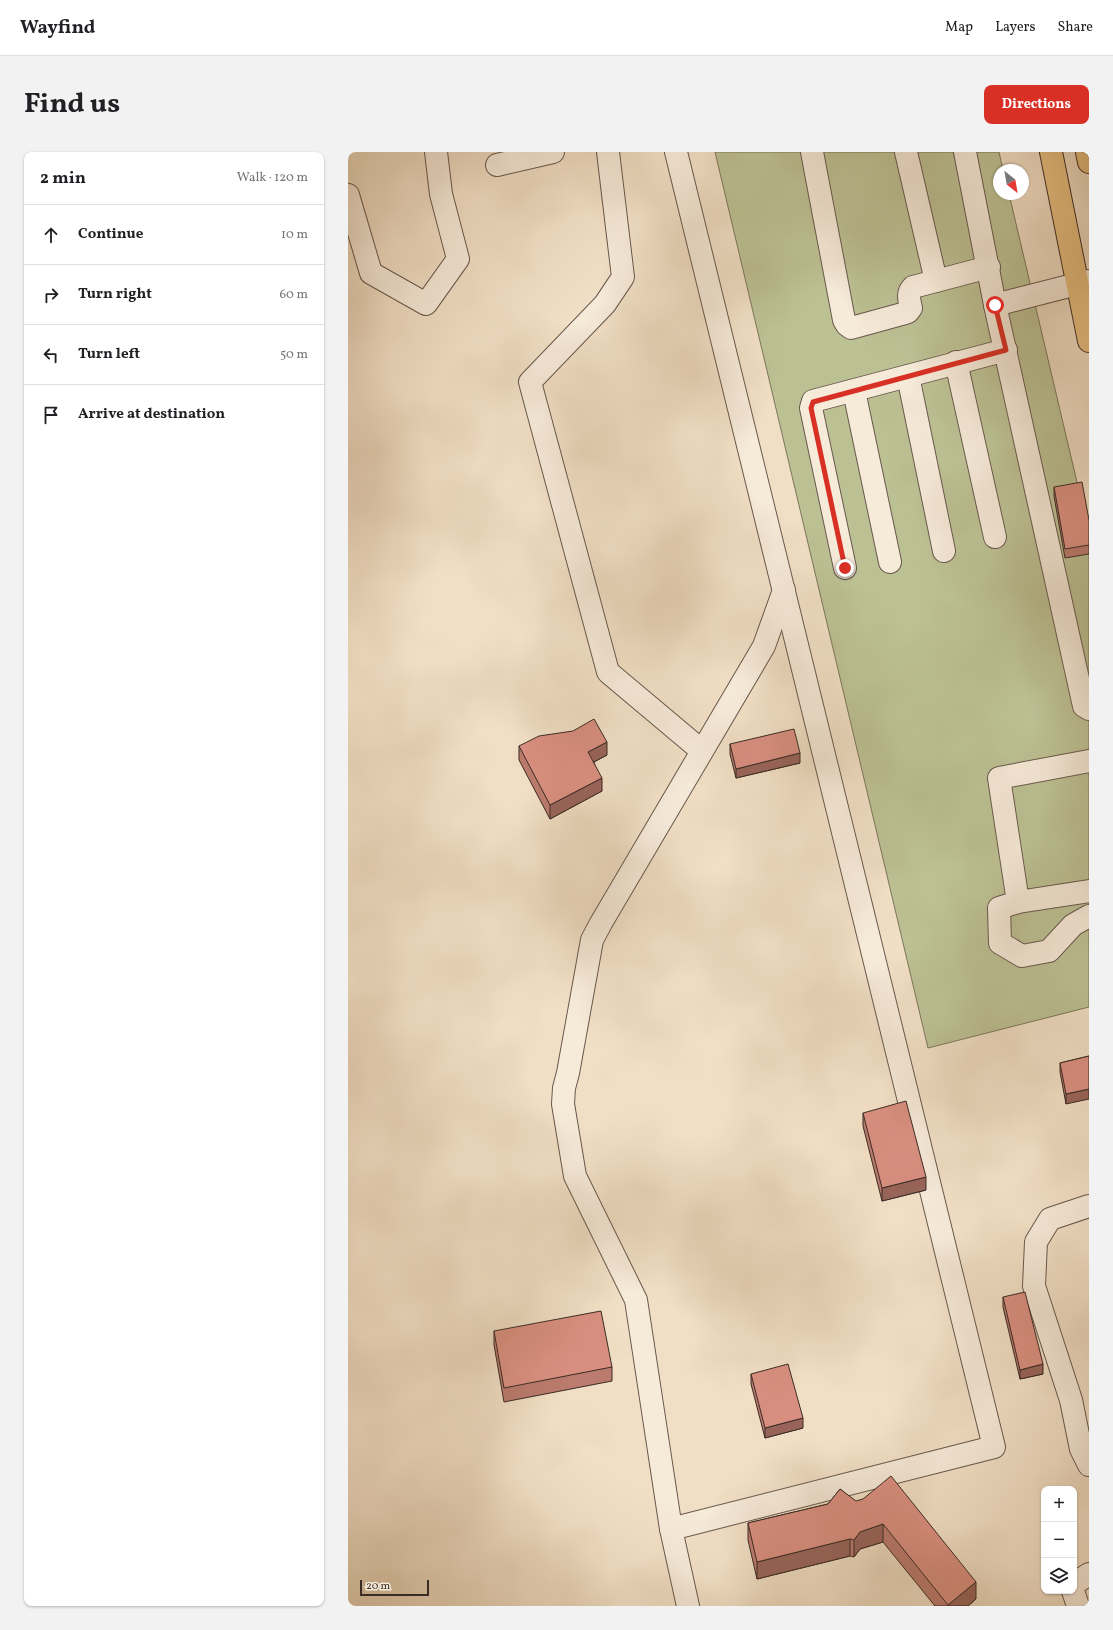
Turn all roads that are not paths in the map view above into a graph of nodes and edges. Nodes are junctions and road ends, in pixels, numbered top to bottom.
1 (436, 152) edge
2 (553, 152) edge
3 (608, 152) edge
4 (676, 152) edge
5 (812, 152) edge
6 (906, 152) edge
7 (965, 152) edge
8 (1051, 152) edge
9 (1087, 152) edge
10 (1089, 162) edge
11 (497, 165) dead end
12 (348, 195) edge
13 (988, 267) junction
14 (936, 281) junction
15 (1083, 282) edge
16 (995, 305) junction
17 (1089, 340) edge
18 (1006, 350) junction
19 (956, 362) junction
20 (908, 376) junction
21 (854, 391) junction
22 (995, 537) dead end
23 (944, 551) dead end
24 (890, 562) dead end
25 (845, 568) dead end
26 (784, 590) junction
27 (1089, 710) edge
28 (702, 751) junction
29 (1089, 761) edge
30 (1089, 891) edge
31 (1018, 902) junction
32 (1089, 916) edge
33 (1089, 1206) edge
34 (1089, 1465) edge
35 (671, 1529) junction
36 (1089, 1574) edge
37 (1077, 1582) edge
38 (1074, 1594) edge
39 (688, 1606) edge
40 (1078, 1606) edge

1 - 12 street
2 - 11 street
3 - 28 street
4 - 26 street
5 - 14 street
6 - 14 street
7 - 13 street
8 - 15 main road
9 - 10 main road
13 - 14 street
13 - 16 street
15 - 16 street
15 - 17 main road
16 - 18 street
18 - 19 street
18 - 27 street
19 - 20 street
19 - 22 street
20 - 21 street
20 - 23 street
21 - 24 street
21 - 25 street
26 - 28 street
26 - 35 street
28 - 35 street
29 - 31 street
30 - 31 street
31 - 32 street
33 - 34 street
35 - 39 street
36 - 37 street
38 - 40 street

